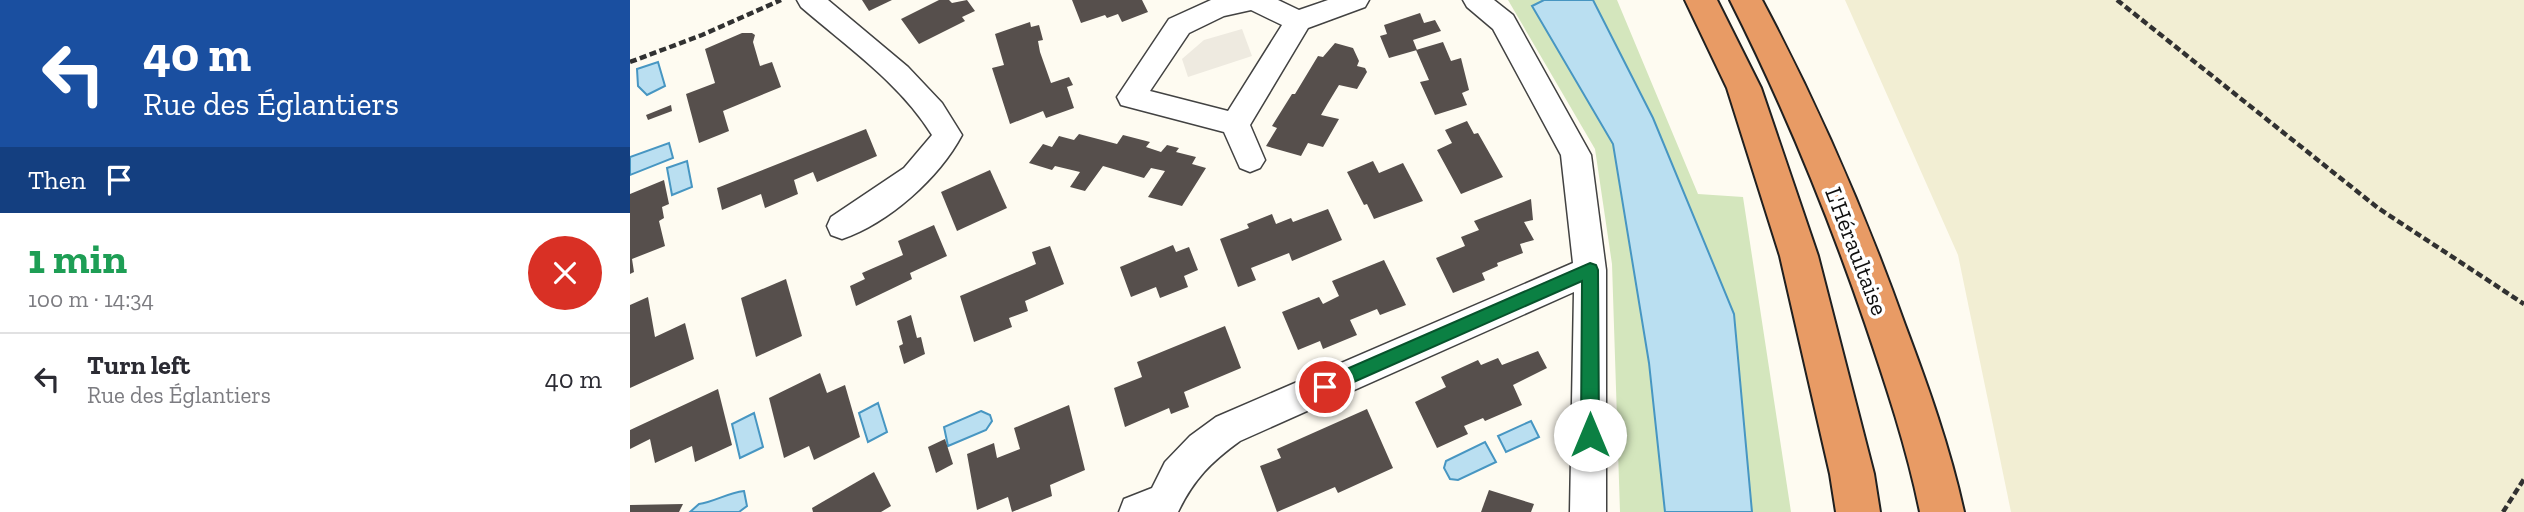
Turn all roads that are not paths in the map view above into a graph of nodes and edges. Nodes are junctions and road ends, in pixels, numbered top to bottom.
1 (810, 0) edge
2 (1252, 0) edge
3 (1356, 0) edge
4 (1476, 0) edge
5 (1701, 0) edge
6 (1746, 0) edge
7 (1214, 4) edge
8 (1298, 22) junction
9 (1235, 124) junction
10 (1250, 160) dead end
11 (842, 226) dead end
12 (1590, 270) junction
13 (1159, 508) edge
14 (1588, 512) edge
15 (1858, 512) edge
16 (1941, 512) edge

1 - 11 street
2 - 7 street
2 - 8 street
3 - 8 street
4 - 12 street
5 - 15 highway
6 - 16 highway, L'Héraultaise
7 - 9 street
8 - 9 street
9 - 10 street
12 - 13 street
12 - 14 street

